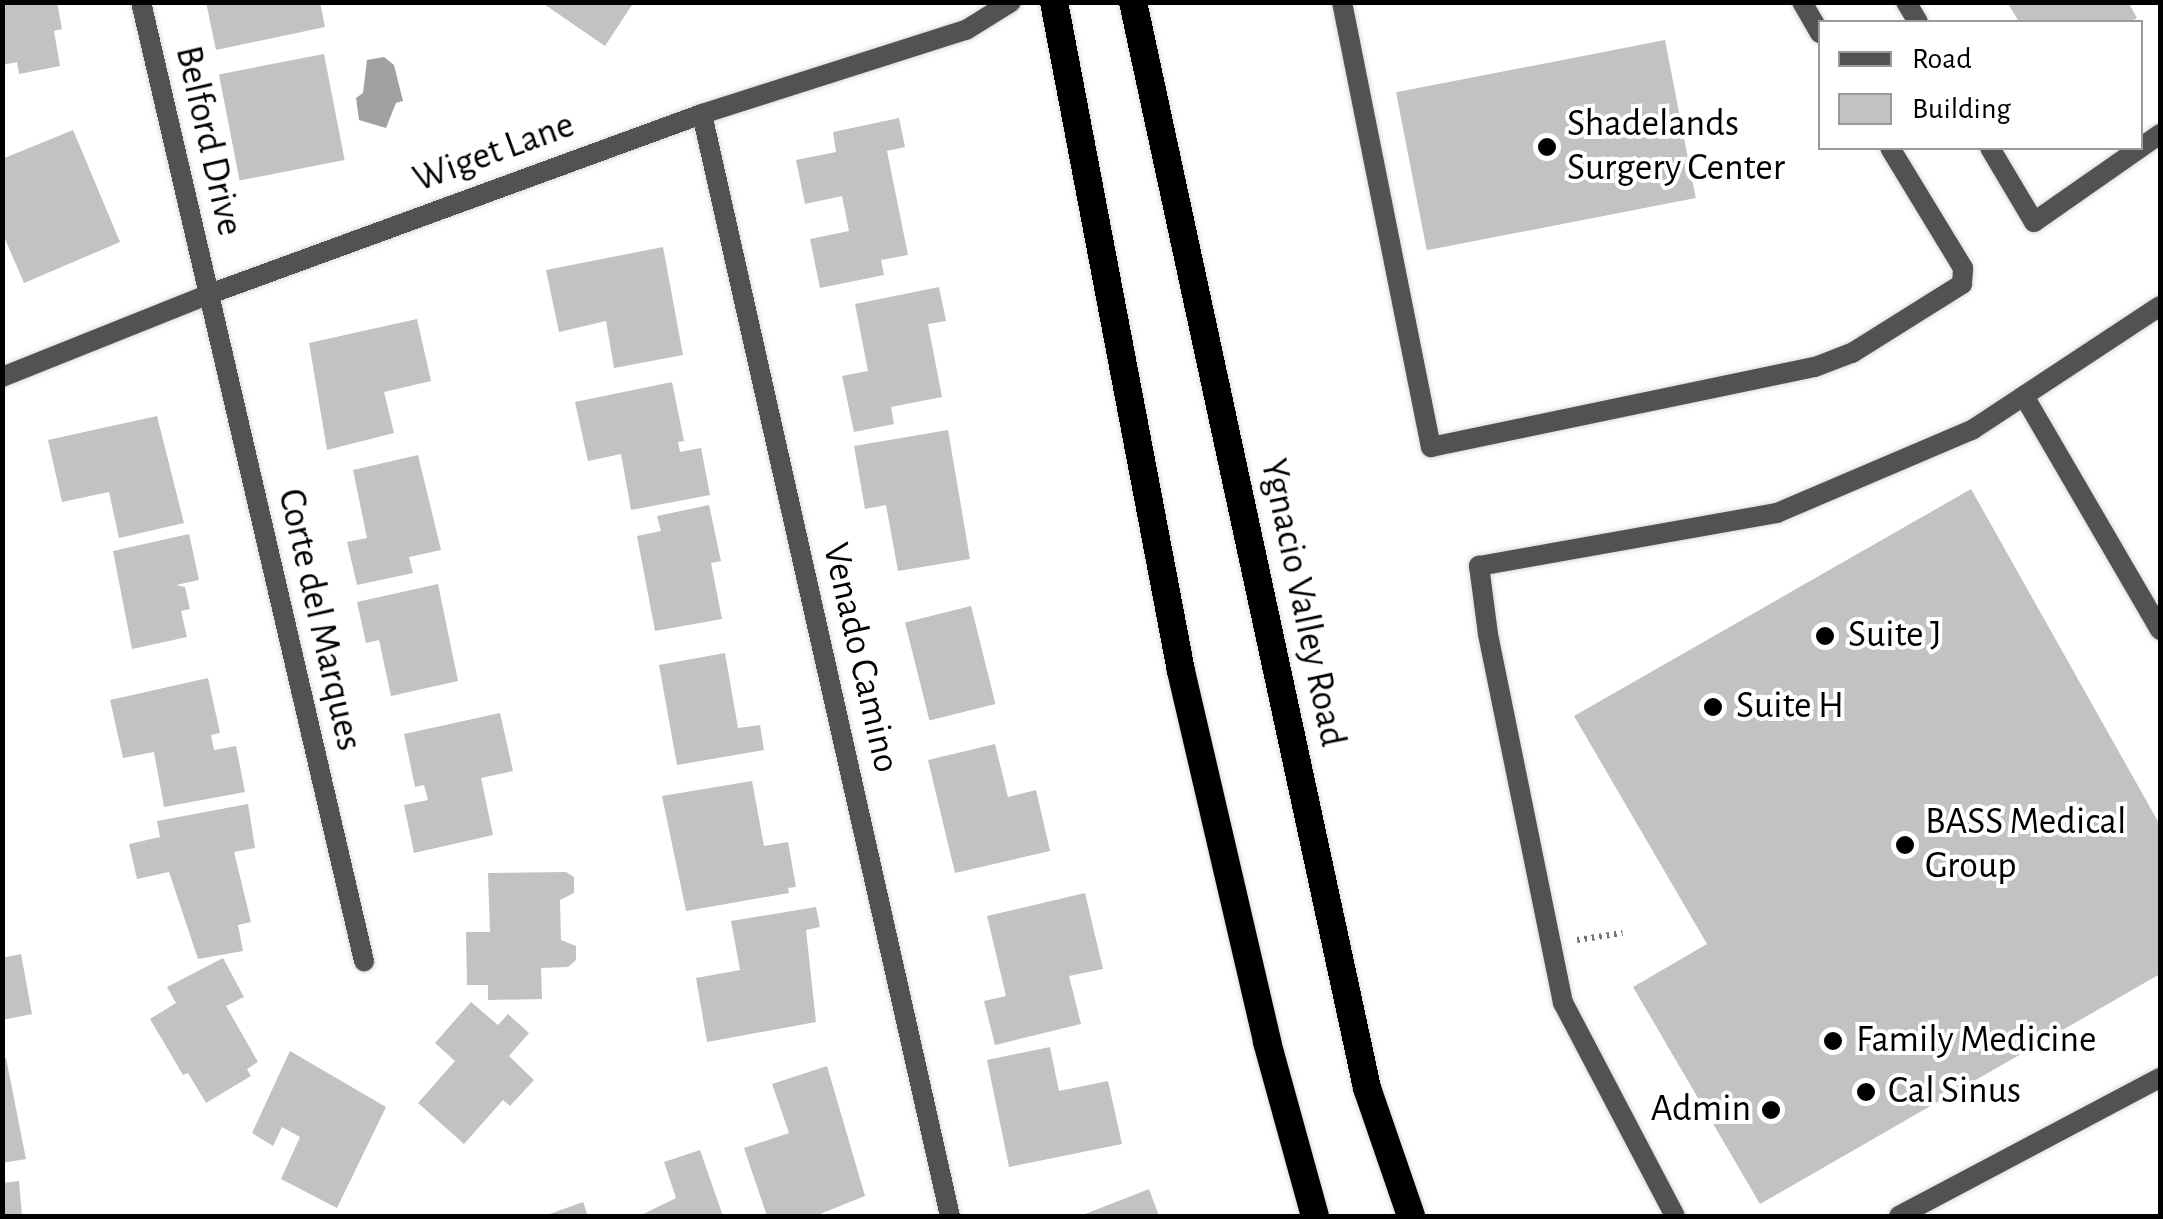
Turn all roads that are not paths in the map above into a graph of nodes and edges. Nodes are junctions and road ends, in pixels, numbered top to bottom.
1 (141, 2) edge
2 (1011, 2) edge
3 (1054, 2) edge
4 (1132, 2) edge
5 (1342, 2) edge
6 (1802, 2) edge
7 (1818, 30) edge
8 (702, 114) junction
9 (1891, 150) edge
10 (1991, 150) edge
11 (2137, 150) edge
12 (206, 296) junction
13 (2160, 306) edge
14 (2, 377) edge
15 (2024, 396) junction
16 (2160, 630) edge
17 (364, 961) dead end
18 (2160, 1078) edge
19 (950, 1216) edge
20 (1315, 1216) edge
21 (1411, 1216) edge
22 (1675, 1216) edge
23 (1899, 1216) edge

1 - 12 street, Belford Drive
2 - 8 street, Wiget Lane
3 - 20 highway
4 - 21 highway, Ygnacio Valley Road
5 - 9 street
6 - 7 street
8 - 12 street, Wiget Lane
8 - 19 street, Venado Camino
10 - 11 street
12 - 14 street, Wiget Lane
12 - 17 street, Corte del Marques
13 - 15 street
15 - 16 street
15 - 22 street
18 - 23 street

